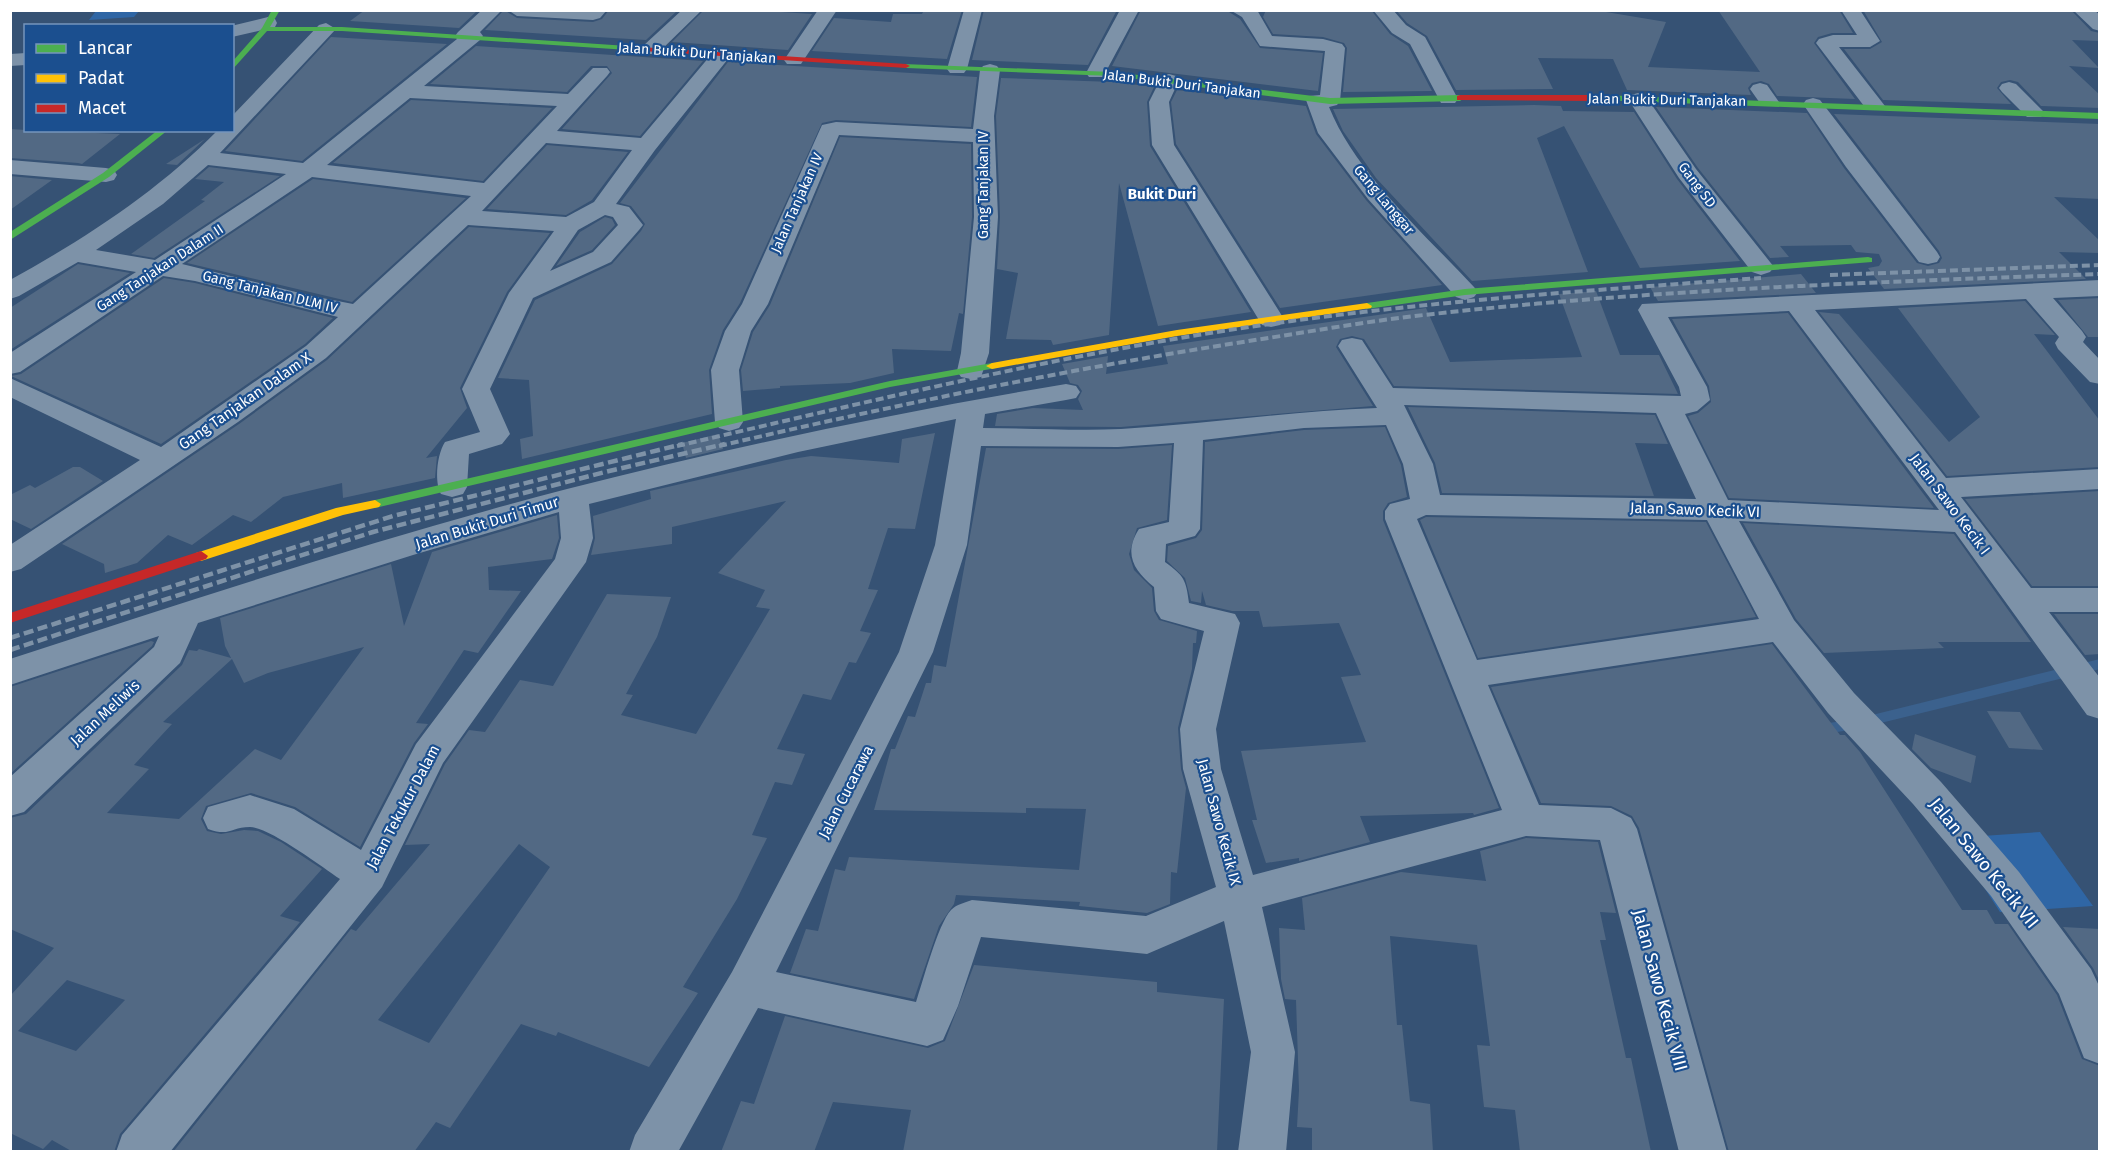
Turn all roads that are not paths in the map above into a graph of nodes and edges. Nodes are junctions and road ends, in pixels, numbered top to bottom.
1 (493, 10) edge
2 (517, 10) edge
3 (598, 10) edge
4 (693, 10) edge
5 (828, 10) edge
6 (974, 10) edge
7 (1130, 10) edge
8 (1239, 10) edge
9 (1382, 10) edge
10 (1850, 10) edge
11 (2082, 10) edge
12 (270, 21) edge
13 (2100, 25) edge
14 (326, 29) junction
15 (234, 30) edge
16 (469, 36) junction
17 (625, 48) junction
18 (650, 50) junction
19 (722, 54) junction
20 (794, 60) junction
21 (234, 66) edge
22 (957, 69) junction
23 (990, 70) junction
24 (1096, 73) junction
25 (1169, 80) junction
26 (2009, 88) dead end
27 (402, 92) junction
28 (1448, 99) junction
29 (1638, 99) junction
30 (572, 101) junction
31 (1323, 101) junction
32 (1813, 104) junction
33 (1874, 106) junction
34 (2034, 113) junction
35 (2100, 116) edge
36 (234, 128) edge
37 (161, 132) edge
38 (230, 132) edge
39 (540, 136) junction
40 (984, 136) junction
41 (647, 145) junction
42 (203, 158) junction
43 (10, 167) edge
44 (309, 169) junction
45 (106, 175) junction
46 (490, 191) junction
47 (602, 207) junction
48 (461, 217) junction
49 (570, 225) junction
50 (10, 237) edge
51 (73, 254) junction
52 (1928, 257) dead end
53 (1868, 260) dead end
54 (1761, 267) junction
55 (159, 268) junction
56 (2100, 288) edge
57 (2032, 290) junction
58 (10, 291) edge
59 (1464, 292) junction
60 (522, 293) junction
61 (1798, 305) dead end
62 (360, 313) junction
63 (1271, 319) junction
64 (1352, 346) dead end
65 (10, 366) edge
66 (2100, 376) edge
67 (10, 386) edge
68 (1066, 392) dead end
69 (970, 405) junction
70 (1666, 405) junction
71 (1388, 406) junction
72 (729, 422) junction
73 (1189, 433) junction
74 (162, 459) junction
75 (2100, 480) edge
76 (452, 487) junction
77 (1938, 488) junction
78 (572, 498) junction
79 (1426, 505) junction
80 (1717, 510) junction
81 (1964, 522) junction
82 (10, 561) edge
83 (2023, 600) junction
84 (2100, 600) edge
85 (186, 614) junction
86 (10, 618) edge
87 (1781, 628) junction
88 (10, 672) edge
89 (1466, 675) junction
90 (2083, 682) edge
91 (10, 801) edge
92 (222, 818) dead end
93 (1526, 820) junction
94 (368, 875) junction
95 (1239, 896) junction
96 (747, 986) junction
97 (2100, 1043) edge
98 (139, 1152) edge
99 (652, 1152) edge
100 (1262, 1152) edge
101 (1703, 1152) edge

1 - 16 street, Gang Tanjakan Dalam II
2 - 3 street
4 - 18 street
5 - 20 street
6 - 22 street
7 - 24 street
8 - 31 street
9 - 28 street
10 - 33 street
11 - 13 street
12 - 14 street, Jalan Bukit Duri Tanjakan
12 - 15 street
12 - 21 street
14 - 16 street, Jalan Bukit Duri Tanjakan
14 - 36 street
16 - 17 street, Jalan Bukit Duri Tanjakan
16 - 27 street, Gang Tanjakan Dalam II
17 - 18 street, Jalan Bukit Duri Tanjakan
17 - 30 street, Gang Tanjakan Dalam X
18 - 19 street, Jalan Bukit Duri Tanjakan
19 - 20 street, Jalan Bukit Duri Tanjakan
19 - 41 street
20 - 22 street, Jalan Bukit Duri Tanjakan
22 - 23 street, Jalan Bukit Duri Tanjakan
23 - 24 street, Jalan Bukit Duri Tanjakan
23 - 40 street, Gang Tanjakan IV
24 - 25 street, Jalan Bukit Duri Tanjakan
25 - 31 street, Jalan Bukit Duri Tanjakan
25 - 63 street
26 - 34 street
27 - 30 street
27 - 44 street, Gang Tanjakan Dalam II
28 - 29 street, Jalan Bukit Duri Tanjakan
28 - 31 street, Jalan Bukit Duri Tanjakan
29 - 32 street, Jalan Bukit Duri Tanjakan
29 - 54 street, Gang SD
30 - 39 street, Gang Tanjakan Dalam X
31 - 59 street, Gang Langgar
32 - 33 street, Jalan Bukit Duri Tanjakan
32 - 52 street
33 - 34 street, Jalan Bukit Duri Tanjakan
34 - 35 street, Jalan Bukit Duri Tanjakan
37 - 45 street
38 - 42 street
39 - 41 street
39 - 46 street, Gang Tanjakan Dalam X
40 - 69 street, Gang Tanjakan IV
40 - 72 street, Jalan Tanjakan IV
41 - 47 street
42 - 44 street
42 - 51 street
43 - 45 street
44 - 46 street
44 - 55 street, Gang Tanjakan Dalam II
45 - 50 street
46 - 48 street, Gang Tanjakan Dalam X
47 - 49 street
47 - 60 street
48 - 49 street
48 - 62 street, Gang Tanjakan Dalam X
49 - 60 street
51 - 55 street, Gang Tanjakan DLM IV
51 - 58 street
53 - 54 street
54 - 59 street
55 - 62 street, Gang Tanjakan DLM IV
55 - 65 street, Gang Tanjakan Dalam II
56 - 57 street
57 - 66 street
57 - 70 street
59 - 63 street
60 - 76 street
61 - 77 street, Jalan Sawo Kecik I
62 - 74 street, Gang Tanjakan Dalam X
63 - 69 street
64 - 71 street
67 - 74 street
68 - 69 street
69 - 72 street
69 - 73 street
69 - 78 street, Jalan Bukit Duri Timur
69 - 96 street, Jalan Cucarawa
70 - 71 street
70 - 80 street, Jalan Sawo Kecik VII
71 - 73 street
71 - 79 street
72 - 76 street
73 - 95 street, Jalan Sawo Kecik IX
74 - 82 street, Gang Tanjakan Dalam X
75 - 77 street
76 - 86 street
77 - 81 street, Jalan Sawo Kecik I
78 - 85 street, Jalan Bukit Duri Timur
78 - 94 street, Jalan Tekukur Dalam
79 - 80 street, Jalan Sawo Kecik VI
79 - 89 street
80 - 81 street, Jalan Sawo Kecik VI
80 - 87 street, Jalan Sawo Kecik VII
81 - 83 street, Jalan Sawo Kecik I
83 - 84 street
83 - 90 street, Jalan Sawo Kecik I
85 - 88 street, Jalan Bukit Duri Timur
85 - 91 street, Jalan Meliwis
87 - 89 street
87 - 97 street, Jalan Sawo Kecik VII
89 - 93 street
92 - 94 street
93 - 95 street
93 - 101 street, Jalan Sawo Kecik VIII
94 - 98 street, Jalan Tekukur Dalam
95 - 96 street, Jalan Sawo Kecik IX
95 - 100 street
96 - 99 street, Jalan Cucarawa

